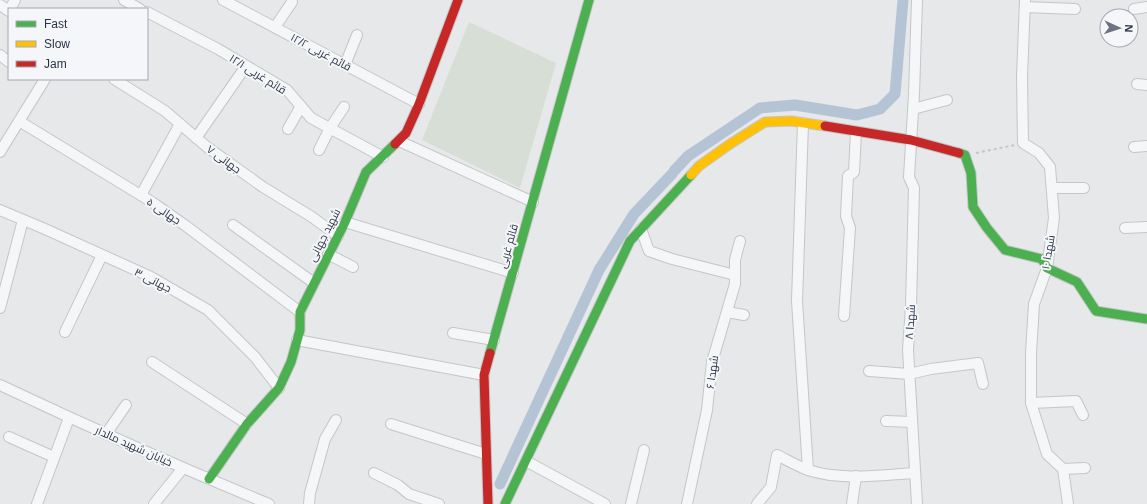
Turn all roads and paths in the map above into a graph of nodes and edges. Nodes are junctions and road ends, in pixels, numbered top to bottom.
1 (124, 0) edge
2 (223, 0) edge
3 (458, 0) edge
4 (589, 0) edge
5 (917, 0) edge
6 (292, 2) dead end
7 (1025, 4) edge
8 (138, 8) edge
9 (1074, 9) dead end
10 (148, 13) edge
11 (275, 27) junction
12 (357, 35) dead end
13 (344, 65) junction
14 (246, 66) junction
15 (116, 80) edge
16 (40, 81) edge
17 (947, 100) dead end
18 (419, 104) junction
19 (301, 106) junction
20 (344, 107) dead end
21 (913, 108) junction
22 (19, 122) junction
23 (803, 123) junction
24 (180, 124) junction
25 (330, 128) junction
26 (288, 129) dead end
27 (856, 132) junction
28 (196, 138) junction
29 (911, 140) junction
30 (399, 141) junction
31 (1023, 144) junction
32 (1147, 146) edge
33 (1134, 147) dead end
34 (319, 150) dead end
35 (0, 152) edge
36 (965, 155) junction
37 (383, 157) junction
38 (1052, 188) junction
39 (1084, 188) dead end
40 (141, 195) junction
41 (533, 202) junction
42 (0, 210) edge
43 (23, 220) junction
44 (345, 222) junction
45 (232, 225) dead end
46 (1147, 227) edge
47 (1125, 228) dead end
48 (641, 229) junction
49 (338, 236) junction
50 (740, 241) dead end
51 (328, 254) junction
52 (102, 255) junction
53 (353, 266) dead end
54 (1047, 268) junction
55 (513, 273) junction
56 (735, 275) junction
57 (314, 282) junction
58 (1, 302) edge
59 (300, 312) junction
60 (726, 312) junction
61 (744, 315) dead end
62 (844, 316) dead end
63 (1147, 319) edge
64 (65, 332) dead end
65 (454, 333) dead end
66 (297, 340) junction
67 (494, 340) junction
68 (152, 362) dead end
69 (869, 371) dead end
70 (909, 374) junction
71 (484, 375) junction
72 (983, 384) dead end
73 (0, 385) edge
74 (279, 388) junction
75 (1031, 403) junction
76 (126, 405) dead end
77 (1083, 415) dead end
78 (69, 418) junction
79 (336, 420) dead end
80 (886, 421) dead end
81 (912, 422) junction
82 (247, 424) junction
83 (391, 424) dead end
84 (106, 434) junction
85 (9, 437) dead end
86 (644, 450) dead end
87 (486, 454) junction
88 (54, 457) junction
89 (526, 461) junction
90 (183, 468) junction
91 (1085, 468) dead end
92 (1063, 469) junction
93 (808, 470) junction
94 (915, 472) junction
95 (374, 473) dead end
96 (856, 476) junction
97 (209, 479) junction
98 (508, 503) edge
99 (37, 504) edge
100 (154, 504) edge
101 (269, 504) edge
102 (308, 504) edge
103 (439, 504) edge
104 (488, 504) edge
105 (605, 504) edge
106 (631, 504) edge
107 (687, 504) edge
108 (757, 504) edge
109 (852, 504) edge
110 (916, 504) edge
111 (1068, 504) edge

1 - 8 street
2 - 11 street, قائم غربی ۱۲/۲
3 - 18 street, شهید جهانی
4 - 41 street, قائم غربی
5 - 21 street, شهدا ۸
6 - 11 street
7 - 9 street
7 - 31 street
10 - 14 street, قائم غربی ۱۲/۱
11 - 13 street, قائم غربی ۱۲/۲
12 - 13 street
13 - 18 street, قائم غربی ۱۲/۲
14 - 19 street, قائم غربی ۱۲/۱
14 - 28 street
15 - 24 street, جهانی ۷
16 - 22 street
17 - 21 street
18 - 30 street, شهید جهانی
19 - 25 street, قائم غربی ۱۲/۱
19 - 26 street
20 - 25 street
21 - 29 street, شهدا ۸
22 - 35 street
22 - 40 street, جهانی ۵
23 - 27 street
23 - 48 street
23 - 93 street
24 - 28 street, جهانی ۷
24 - 40 street
25 - 34 street
25 - 37 street, قائم غربی ۱۲/۱
27 - 29 street
27 - 62 street
28 - 49 street, جهانی ۷
29 - 36 street
29 - 70 street, شهدا ۸
30 - 37 street, شهید جهانی
30 - 41 street
31 - 36 path
31 - 38 street, شهدا ۱۰
32 - 33 street
36 - 54 street
37 - 44 street, شهید جهانی
38 - 39 street
38 - 54 street, شهدا ۱۰
40 - 59 street, جهانی ۵
41 - 55 street, قائم غربی
42 - 43 street, جهانی ۳
43 - 52 street, جهانی ۳
43 - 58 street
44 - 49 street, شهید جهانی
44 - 55 street
45 - 57 street
46 - 47 street
48 - 56 street
48 - 89 street
49 - 51 street, شهید جهانی
50 - 56 street, شهدا ۶
51 - 53 street
51 - 57 street, شهید جهانی
52 - 64 street
52 - 74 street, جهانی ۳
54 - 63 street
54 - 75 street, شهدا ۱۰
55 - 67 street, قائم غربی
56 - 60 street, شهدا ۶
57 - 59 street, شهید جهانی
59 - 66 street, شهید جهانی
60 - 61 street
60 - 107 street, شهدا ۶
65 - 67 street
66 - 71 street
66 - 74 street, شهید جهانی
67 - 71 street, قائم غربی
68 - 82 street
69 - 70 street
70 - 72 street
70 - 81 street, شهدا ۸
71 - 87 street, قائم غربی
73 - 78 street, خیابان شهید مالدار
74 - 82 street, شهید جهانی
75 - 77 street
75 - 92 street, شهدا ۱۰
76 - 84 street
78 - 84 street, خیابان شهید مالدار
78 - 88 street
79 - 102 street
80 - 81 street
81 - 94 street, شهدا ۸
82 - 97 street, شهید جهانی
83 - 87 street
84 - 90 street, خیابان شهید مالدار
85 - 88 street
86 - 106 street
87 - 104 street, قائم غربی
88 - 99 street
89 - 98 street
89 - 105 street
90 - 97 street, خیابان شهید مالدار
90 - 100 street
91 - 92 street
92 - 111 street
93 - 96 street
93 - 108 street
94 - 96 street
94 - 110 street, شهدا ۸
95 - 103 street
96 - 109 street
97 - 101 street, خیابان شهید مالدار

